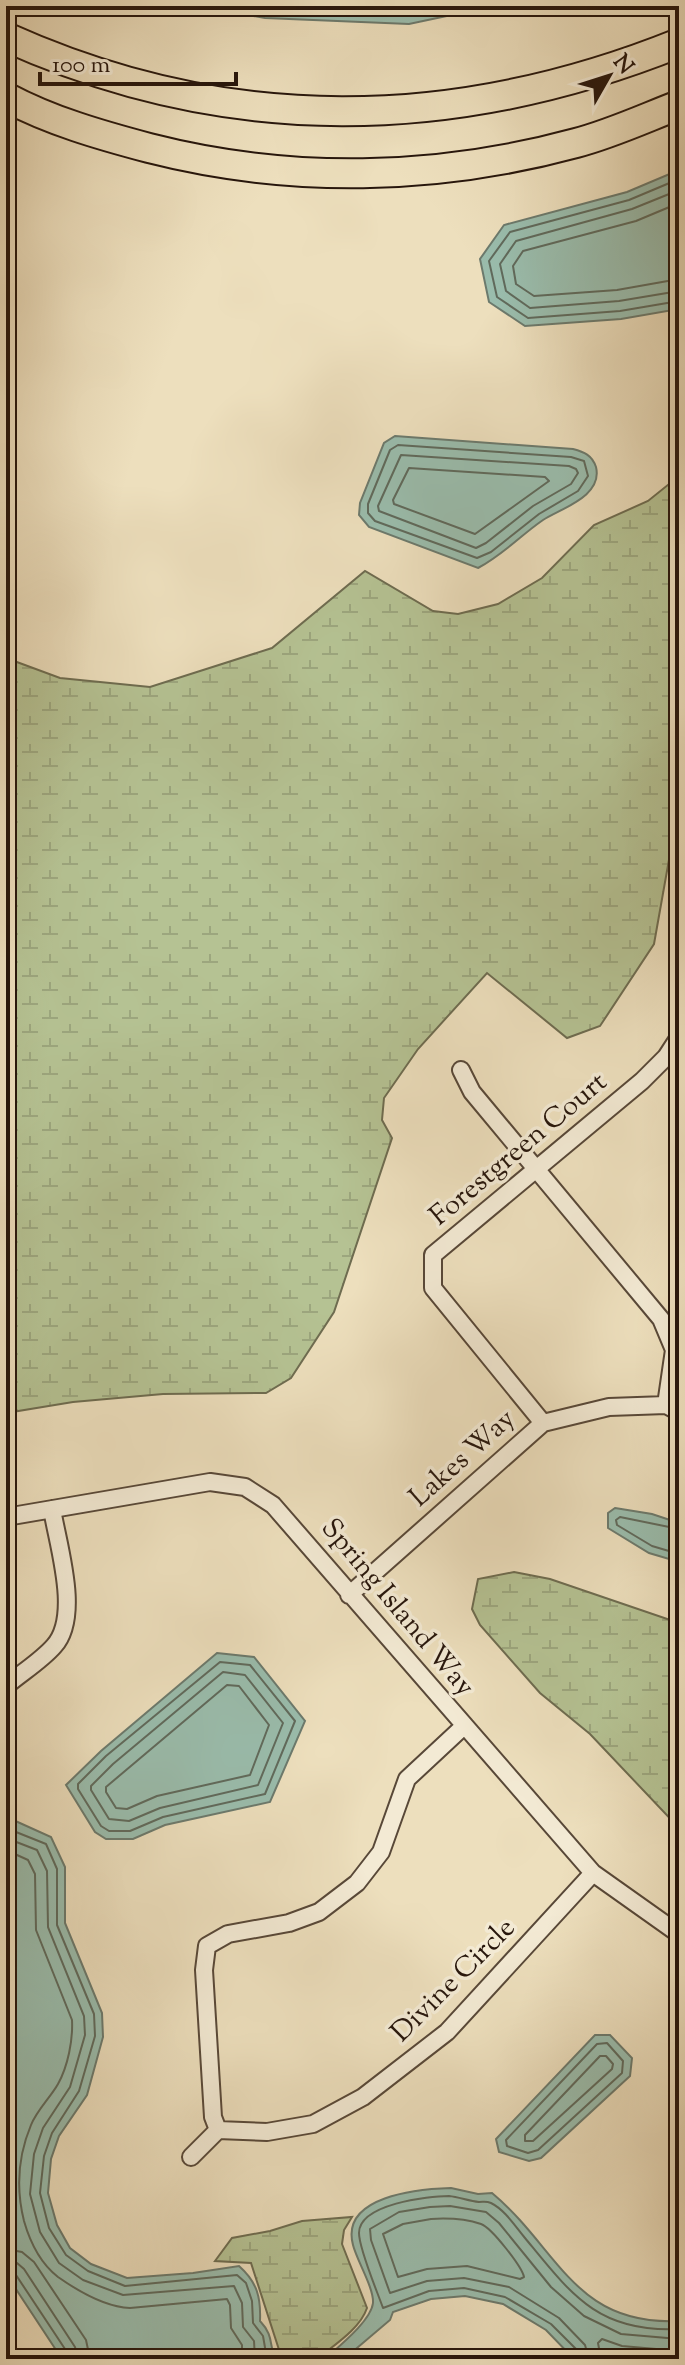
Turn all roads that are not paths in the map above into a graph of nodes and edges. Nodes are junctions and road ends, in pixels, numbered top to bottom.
1 (6, 37) edge
2 (679, 43) edge
3 (6, 97) edge
4 (679, 105) edge
5 (679, 1037) edge
6 (461, 1070) dead end
7 (536, 1169) junction
8 (672, 1408) edge
9 (543, 1423) junction
10 (52, 1509) junction
11 (6, 1517) edge
12 (349, 1595) junction
13 (6, 1686) edge
14 (464, 1726) junction
15 (593, 1873) junction
16 (679, 1934) edge
17 (218, 2130) junction
18 (191, 2157) dead end

1 - 2 highway
3 - 4 highway
5 - 7 street, Forestgreen Court
6 - 7 street
7 - 8 street
7 - 9 street, Forestgreen Court
8 - 9 street, Lakes Way
9 - 12 street, Lakes Way
10 - 11 street, Spring Island Way
10 - 12 street, Spring Island Way
10 - 13 street
12 - 14 street, Spring Island Way
14 - 15 street, Spring Island Way
14 - 17 street
15 - 16 street, Spring Island Way
15 - 17 street, Divine Circle
17 - 18 street

